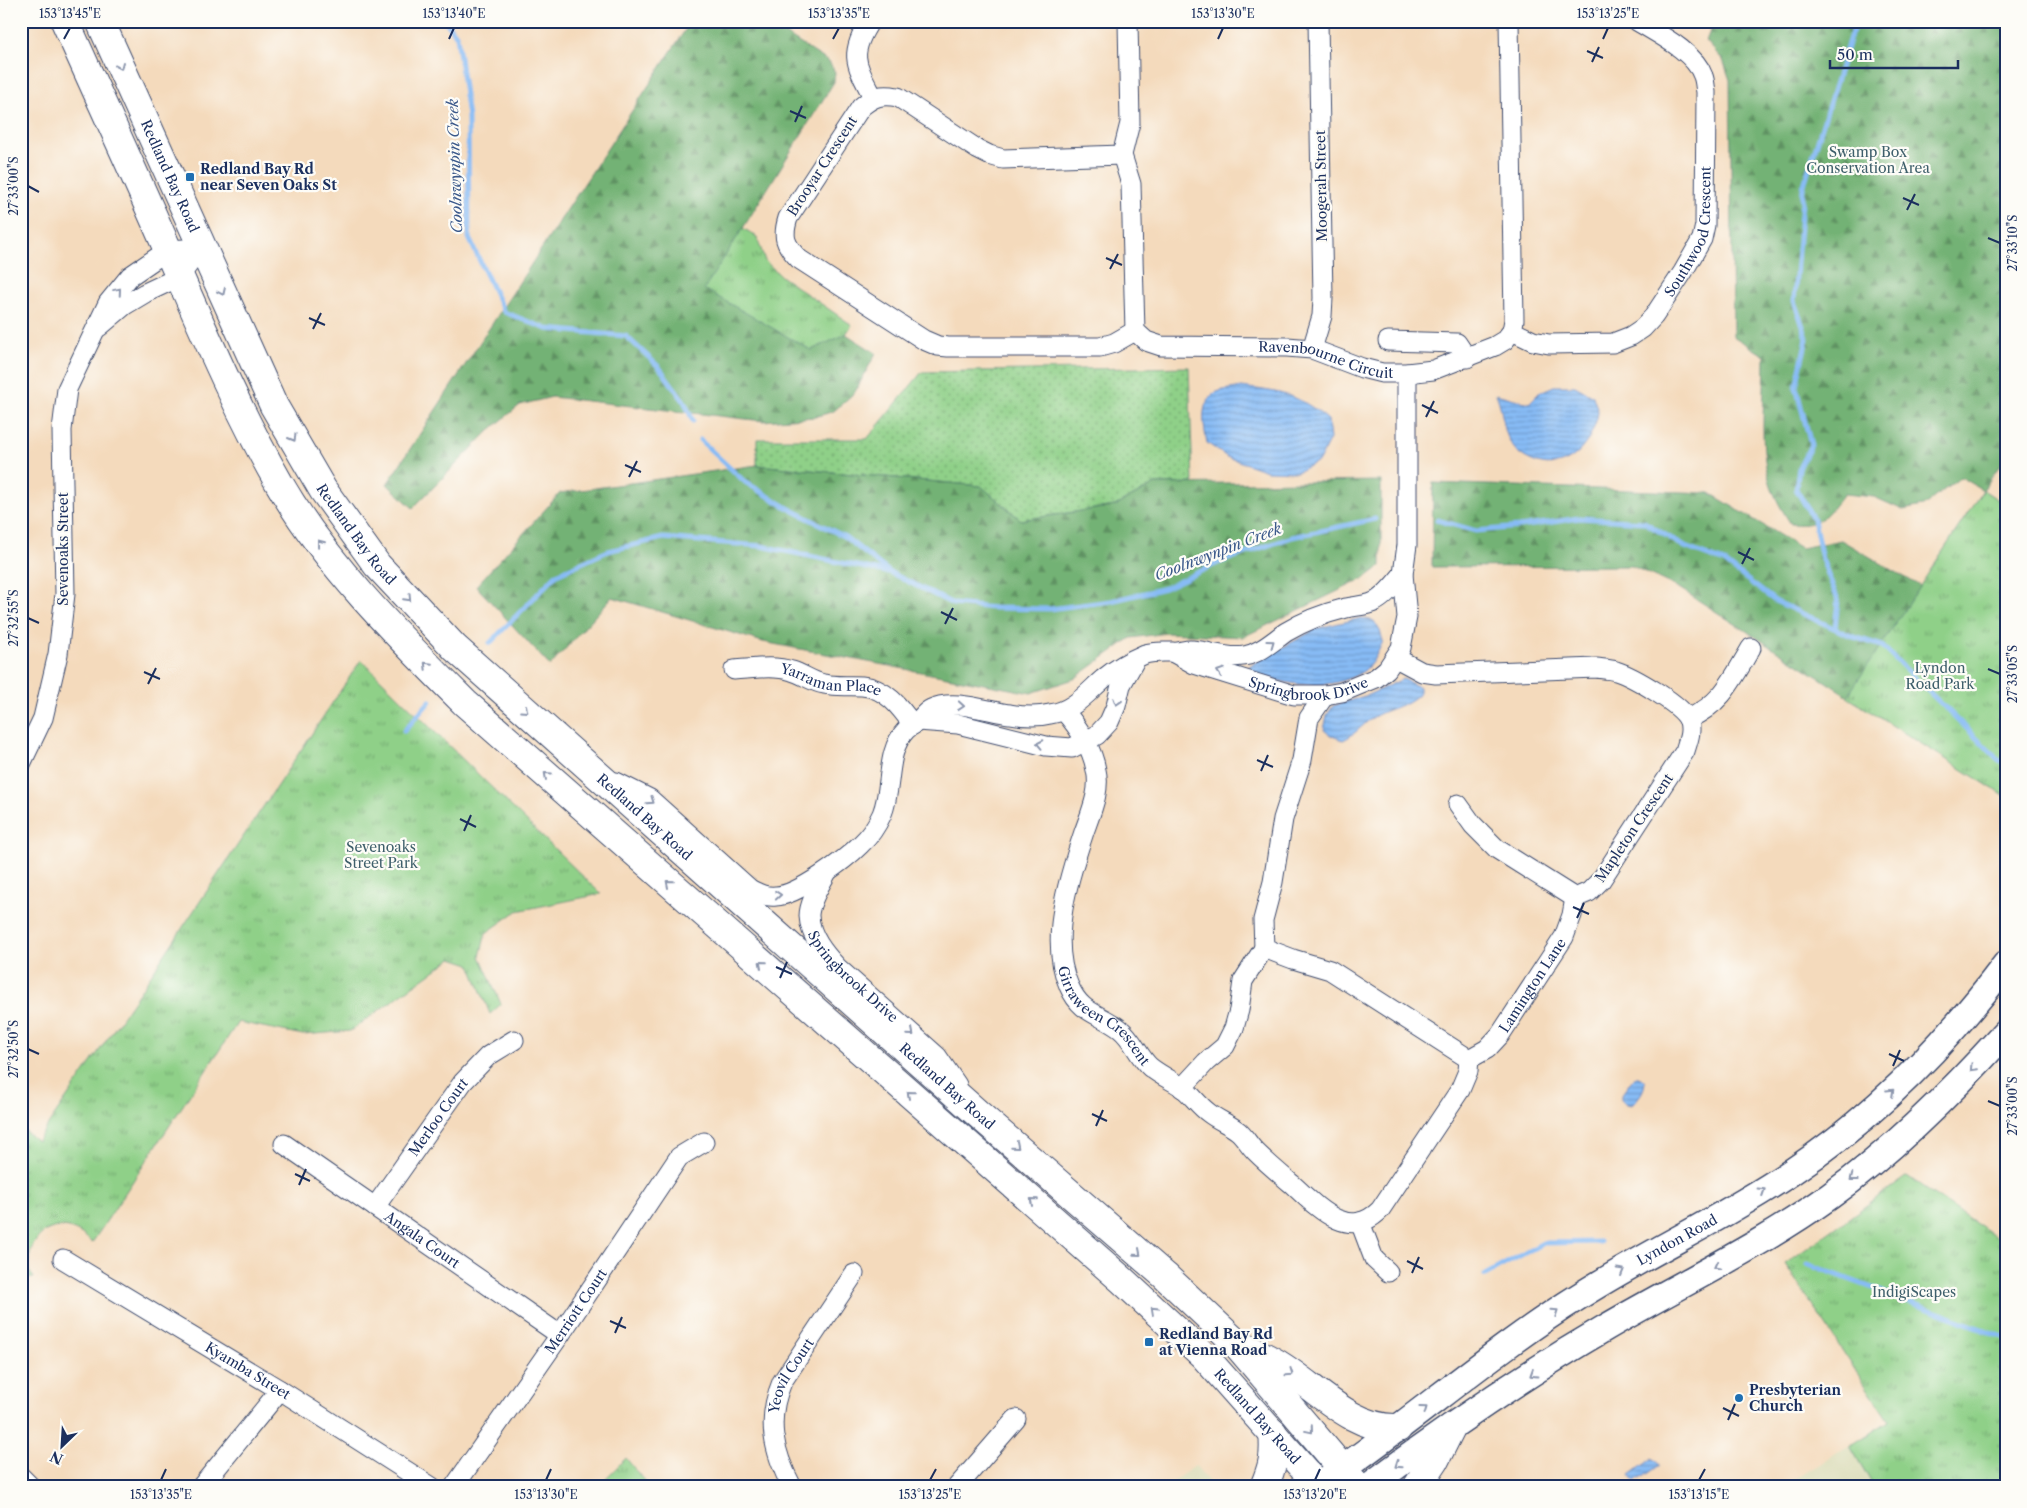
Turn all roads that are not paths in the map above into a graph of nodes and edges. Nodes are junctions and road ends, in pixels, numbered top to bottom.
1 (65, 21) edge
2 (100, 21) edge
3 (870, 21) edge
4 (1128, 21) edge
5 (1318, 21) edge
6 (1509, 21) edge
7 (1637, 21) edge
8 (873, 97) junction
9 (1122, 155) junction
10 (201, 248) junction
11 (168, 250) junction
12 (179, 277) junction
13 (1134, 331) junction
14 (1512, 331) junction
15 (92, 332) junction
16 (1388, 341) dead end
17 (1312, 349) junction
18 (1467, 358) junction
19 (1407, 373) junction
20 (1403, 574) junction
21 (1374, 602) junction
22 (1407, 616) junction
23 (1750, 648) dead end
24 (1174, 653) junction
25 (1136, 658) junction
26 (1396, 658) junction
27 (734, 670) dead end
28 (1294, 695) junction
29 (1325, 695) junction
30 (1064, 711) junction
31 (1309, 718) junction
32 (1688, 719) junction
33 (915, 723) junction
34 (1087, 742) junction
35 (21, 764) edge
36 (592, 770) junction
37 (1458, 804) dead end
38 (827, 872) junction
39 (1575, 898) junction
40 (1264, 948) junction
41 (2006, 964) edge
42 (2006, 1032) edge
43 (514, 1040) dead end
44 (1469, 1059) junction
45 (1182, 1088) junction
46 (977, 1112) junction
47 (704, 1142) dead end
48 (284, 1144) dead end
49 (375, 1207) junction
50 (1360, 1222) junction
51 (63, 1260) dead end
52 (1388, 1272) dead end
53 (854, 1274) dead end
54 (560, 1335) junction
55 (1233, 1340) junction
56 (280, 1390) junction
57 (1016, 1419) dead end
58 (1398, 1428) junction
59 (1451, 1428) junction
60 (1273, 1433) junction
61 (1350, 1477) edge
62 (21, 1478) edge
63 (1318, 1486) edge
64 (31, 1487) edge
65 (202, 1487) edge
66 (432, 1487) edge
67 (454, 1487) edge
68 (792, 1487) edge
69 (957, 1487) edge
70 (1264, 1487) edge
71 (1368, 1487) edge
72 (1417, 1487) edge

1 - 11 main road, Redland Bay Road
2 -> 10 main road, Redland Bay Road
3 - 8 street
4 - 9 street
5 - 17 street, Moogerah Street
6 - 14 street
7 - 14 street, Southwood Crescent
8 - 9 street
8 - 13 street, Brooyar Crescent
9 - 13 street
10 - 11 street
10 - 12 street, Sevenoaks Street
10 -> 36 main road, Redland Bay Road
11 - 12 main road, Redland Bay Road
15 -> 11 street, Sevenoaks Street
12 - 15 street, Sevenoaks Street
60 -> 12 main road, Redland Bay Road
13 - 17 street, Ravenbourne Circuit
14 - 18 street, Ravenbourne Circuit
15 - 35 street, Sevenoaks Street
16 - 18 street
17 - 19 street, Ravenbourne Circuit
18 - 19 street, Ravenbourne Circuit
19 - 20 street, Springbrook Drive
20 - 21 street, Springbrook Drive
20 - 22 street, Springbrook Drive
21 - 22 street
24 -> 21 street, Springbrook Drive
22 - 26 street, Springbrook Drive
23 - 32 street
24 - 25 street, Springbrook Drive
28 -> 24 street, Springbrook Drive
25 - 30 street, Springbrook Drive
25 -> 34 street
26 - 29 street, Springbrook Drive
26 - 32 street
27 - 33 street, Yarraman Place
28 - 29 street, Springbrook Drive
28 - 31 street
29 - 31 street
33 -> 30 street, Springbrook Drive
30 - 34 street, Girraween Crescent
31 - 40 street
32 - 39 street, Mapleton Crescent
34 -> 33 street
33 - 38 street, Springbrook Drive
34 - 45 street, Girraween Crescent
36 -> 38 street, Springbrook Drive
36 - 46 main road, Redland Bay Road
37 - 39 street
38 -> 46 street, Springbrook Drive
39 - 44 street, Lamington Lane
40 - 44 street
40 - 45 street
58 -> 41 main road, Lyndon Road
42 -> 59 main road
43 - 49 street, Merloo Court
44 - 50 street
45 - 50 street, Girraween Crescent
46 -> 55 main road, Redland Bay Road
47 - 54 street, Merriott Court
48 - 49 street, Angala Court
49 - 54 street, Angala Court
50 - 52 street
51 - 56 street, Kyamba Street
53 - 68 street, Yeovil Court
54 - 67 street, Merriott Court
55 -> 58 main road
55 -> 61 main road, Redland Bay Road
56 - 65 street
56 - 66 street, Kyamba Street
57 - 69 street
58 - 61 main road, Lyndon Road
59 -> 71 main road
59 - 72 main road
60 - 63 main road, Redland Bay Road
60 - 70 main road
61 - 63 main road, Lyndon Road
62 - 64 street

